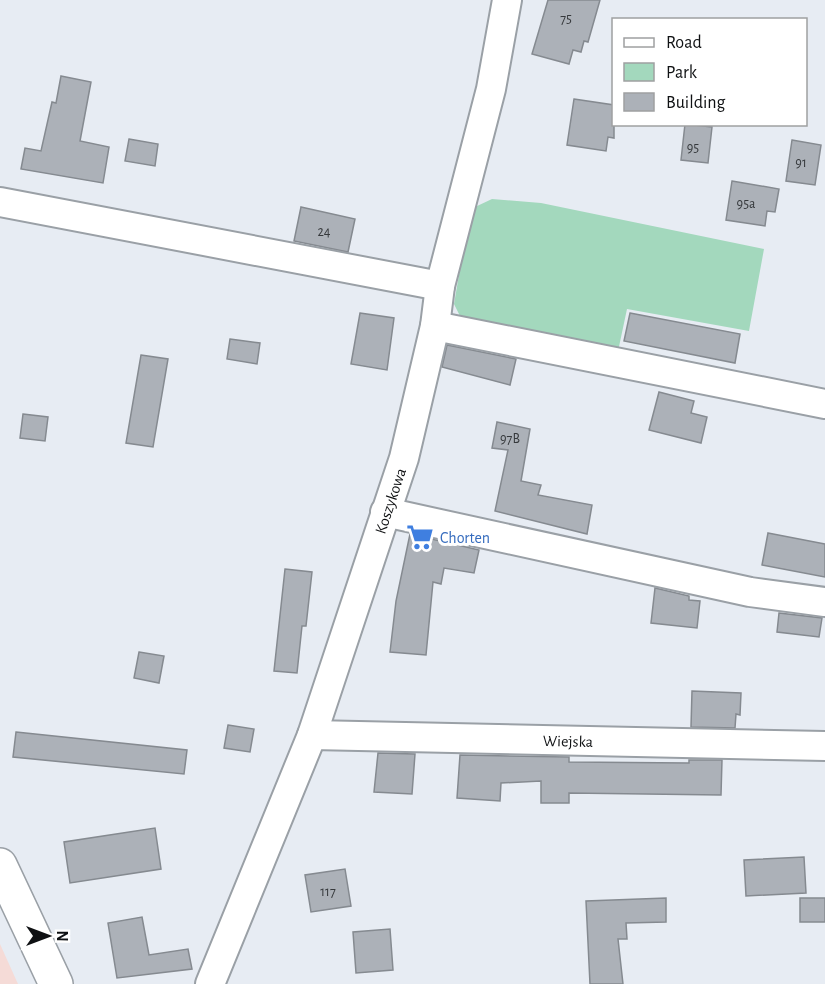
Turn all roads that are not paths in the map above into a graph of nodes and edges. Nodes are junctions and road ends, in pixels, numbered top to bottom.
1 (507, 0) edge
2 (0, 202) edge
3 (440, 286) junction
4 (435, 326) junction
5 (825, 404) edge
6 (385, 512) junction
7 (825, 602) edge
8 (312, 735) junction
9 (825, 746) edge
10 (0, 865) edge
11 (56, 984) edge
12 (210, 984) edge

1 - 3 street, Koszykowa
2 - 3 street
3 - 4 street, Koszykowa
4 - 5 street
4 - 6 street, Koszykowa
6 - 7 street
6 - 8 street, Koszykowa
8 - 9 street, Wiejska
8 - 12 street, Koszykowa
10 - 11 street

